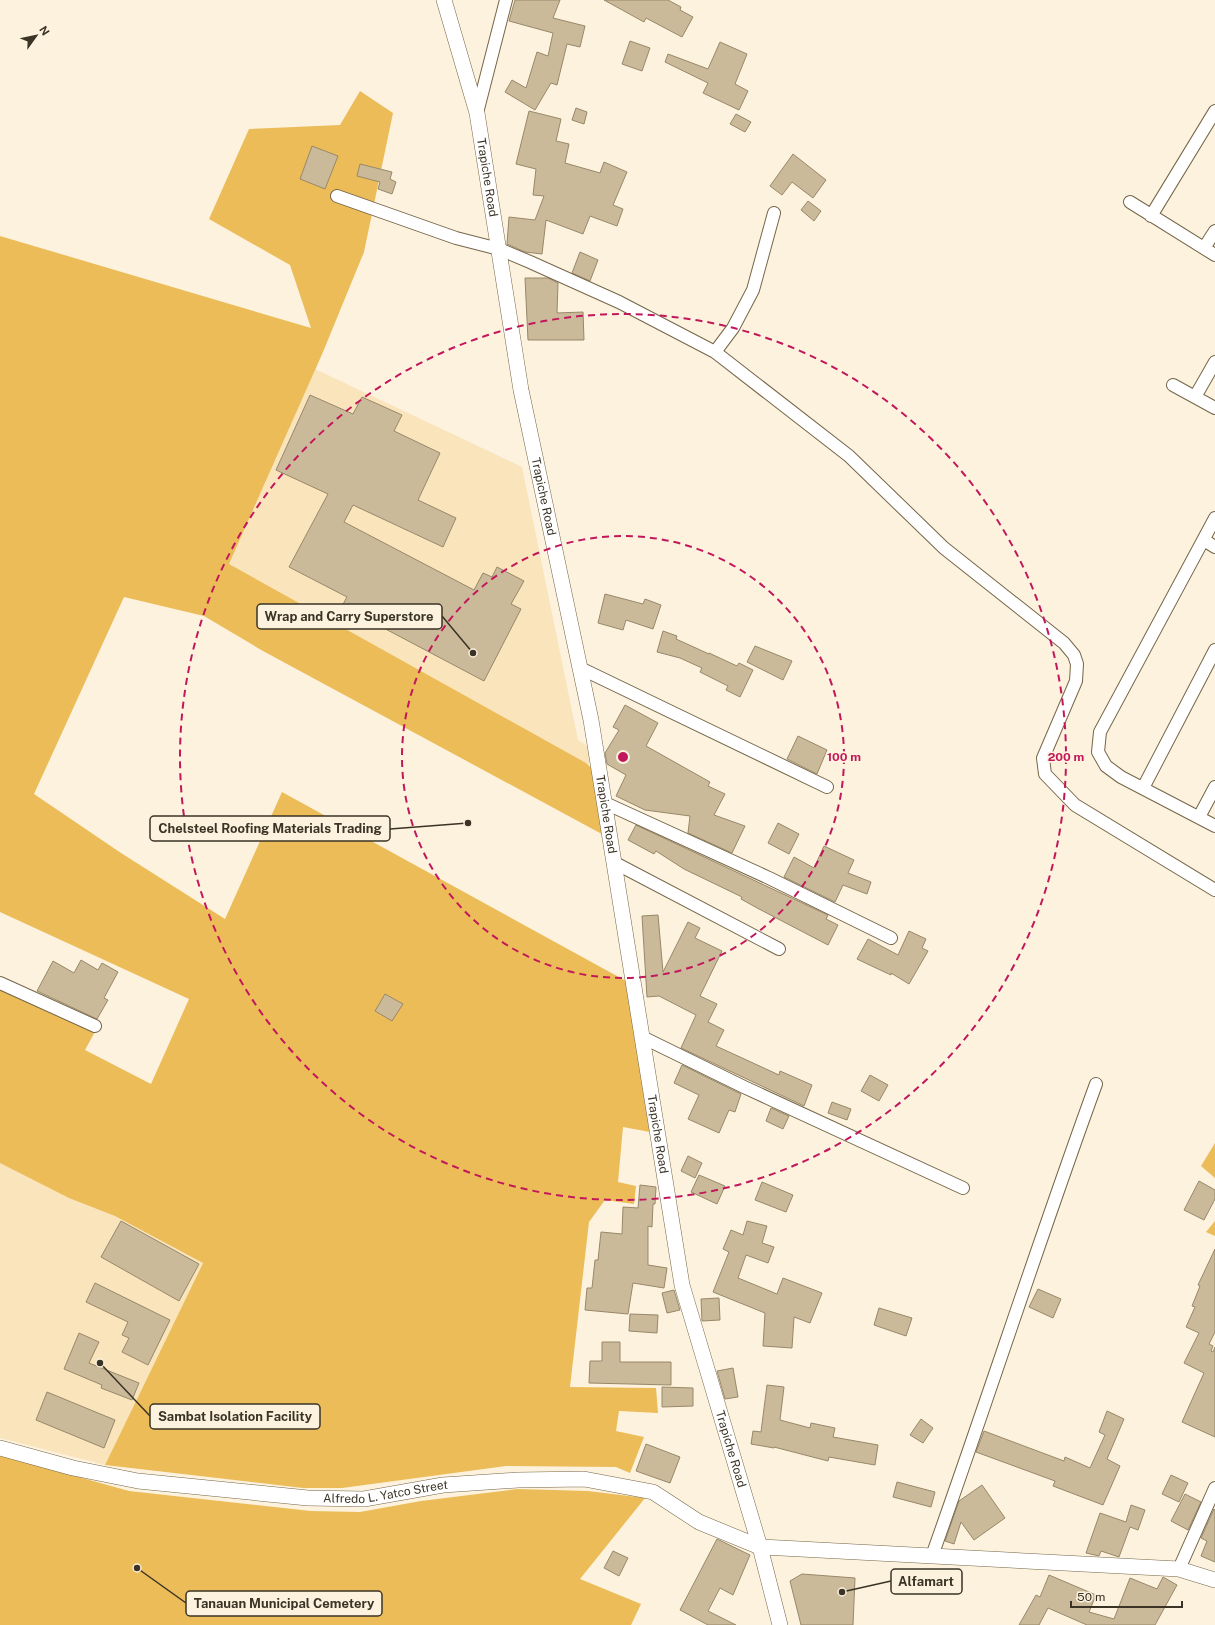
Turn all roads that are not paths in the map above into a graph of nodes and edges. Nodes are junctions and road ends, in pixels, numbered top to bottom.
1 (444, 0) edge
2 (506, 0) edge
3 (1215, 111) edge
4 (478, 113) junction
5 (337, 196) dead end
6 (1130, 202) dead end
7 (774, 213) dead end
8 (1151, 216) junction
9 (1215, 231) edge
10 (1204, 248) junction
11 (499, 249) junction
12 (1215, 255) edge
13 (715, 352) junction
14 (1215, 362) edge
15 (1173, 385) dead end
16 (1195, 397) junction
17 (1215, 408) edge
18 (1215, 518) edge
19 (1204, 540) junction
20 (1215, 547) edge
21 (1215, 650) edge
22 (580, 668) junction
23 (827, 787) dead end
24 (1215, 787) edge
25 (1143, 788) junction
26 (605, 803) junction
27 (1199, 817) junction
28 (1215, 826) edge
29 (614, 863) junction
30 (1215, 890) edge
31 (891, 938) dead end
32 (779, 949) dead end
33 (0, 983) edge
34 (95, 1026) dead end
35 (642, 1037) junction
36 (1096, 1084) dead end
37 (963, 1188) dead end
38 (0, 1448) edge
39 (1215, 1488) edge
40 (760, 1547) junction
41 (932, 1556) junction
42 (1179, 1569) junction
43 (1215, 1580) edge
44 (780, 1625) edge

1 - 4 street, Trapiche Road
2 - 4 street
3 - 8 street
4 - 11 street, Trapiche Road
5 - 11 street
6 - 8 street
7 - 13 street
8 - 10 street
9 - 10 street
10 - 12 street
11 - 13 street
11 - 22 street, Trapiche Road
13 - 30 street
14 - 16 street
15 - 16 street
16 - 17 street
18 - 19 street
19 - 20 street
19 - 25 street
21 - 25 street
22 - 23 street
22 - 26 street, Trapiche Road
24 - 27 street
25 - 27 street
26 - 29 street, Trapiche Road
26 - 31 street
27 - 28 street
29 - 32 street
29 - 35 street, Trapiche Road
33 - 34 street
35 - 37 street
35 - 40 street, Trapiche Road
36 - 41 street
38 - 40 street, Alfredo L. Yatco Street
39 - 42 street
40 - 41 street, Alfredo L. Yatco Street
40 - 44 street, Trapiche Road
41 - 42 street, Alfredo L. Yatco Street
42 - 43 street, Alfredo L. Yatco Street

